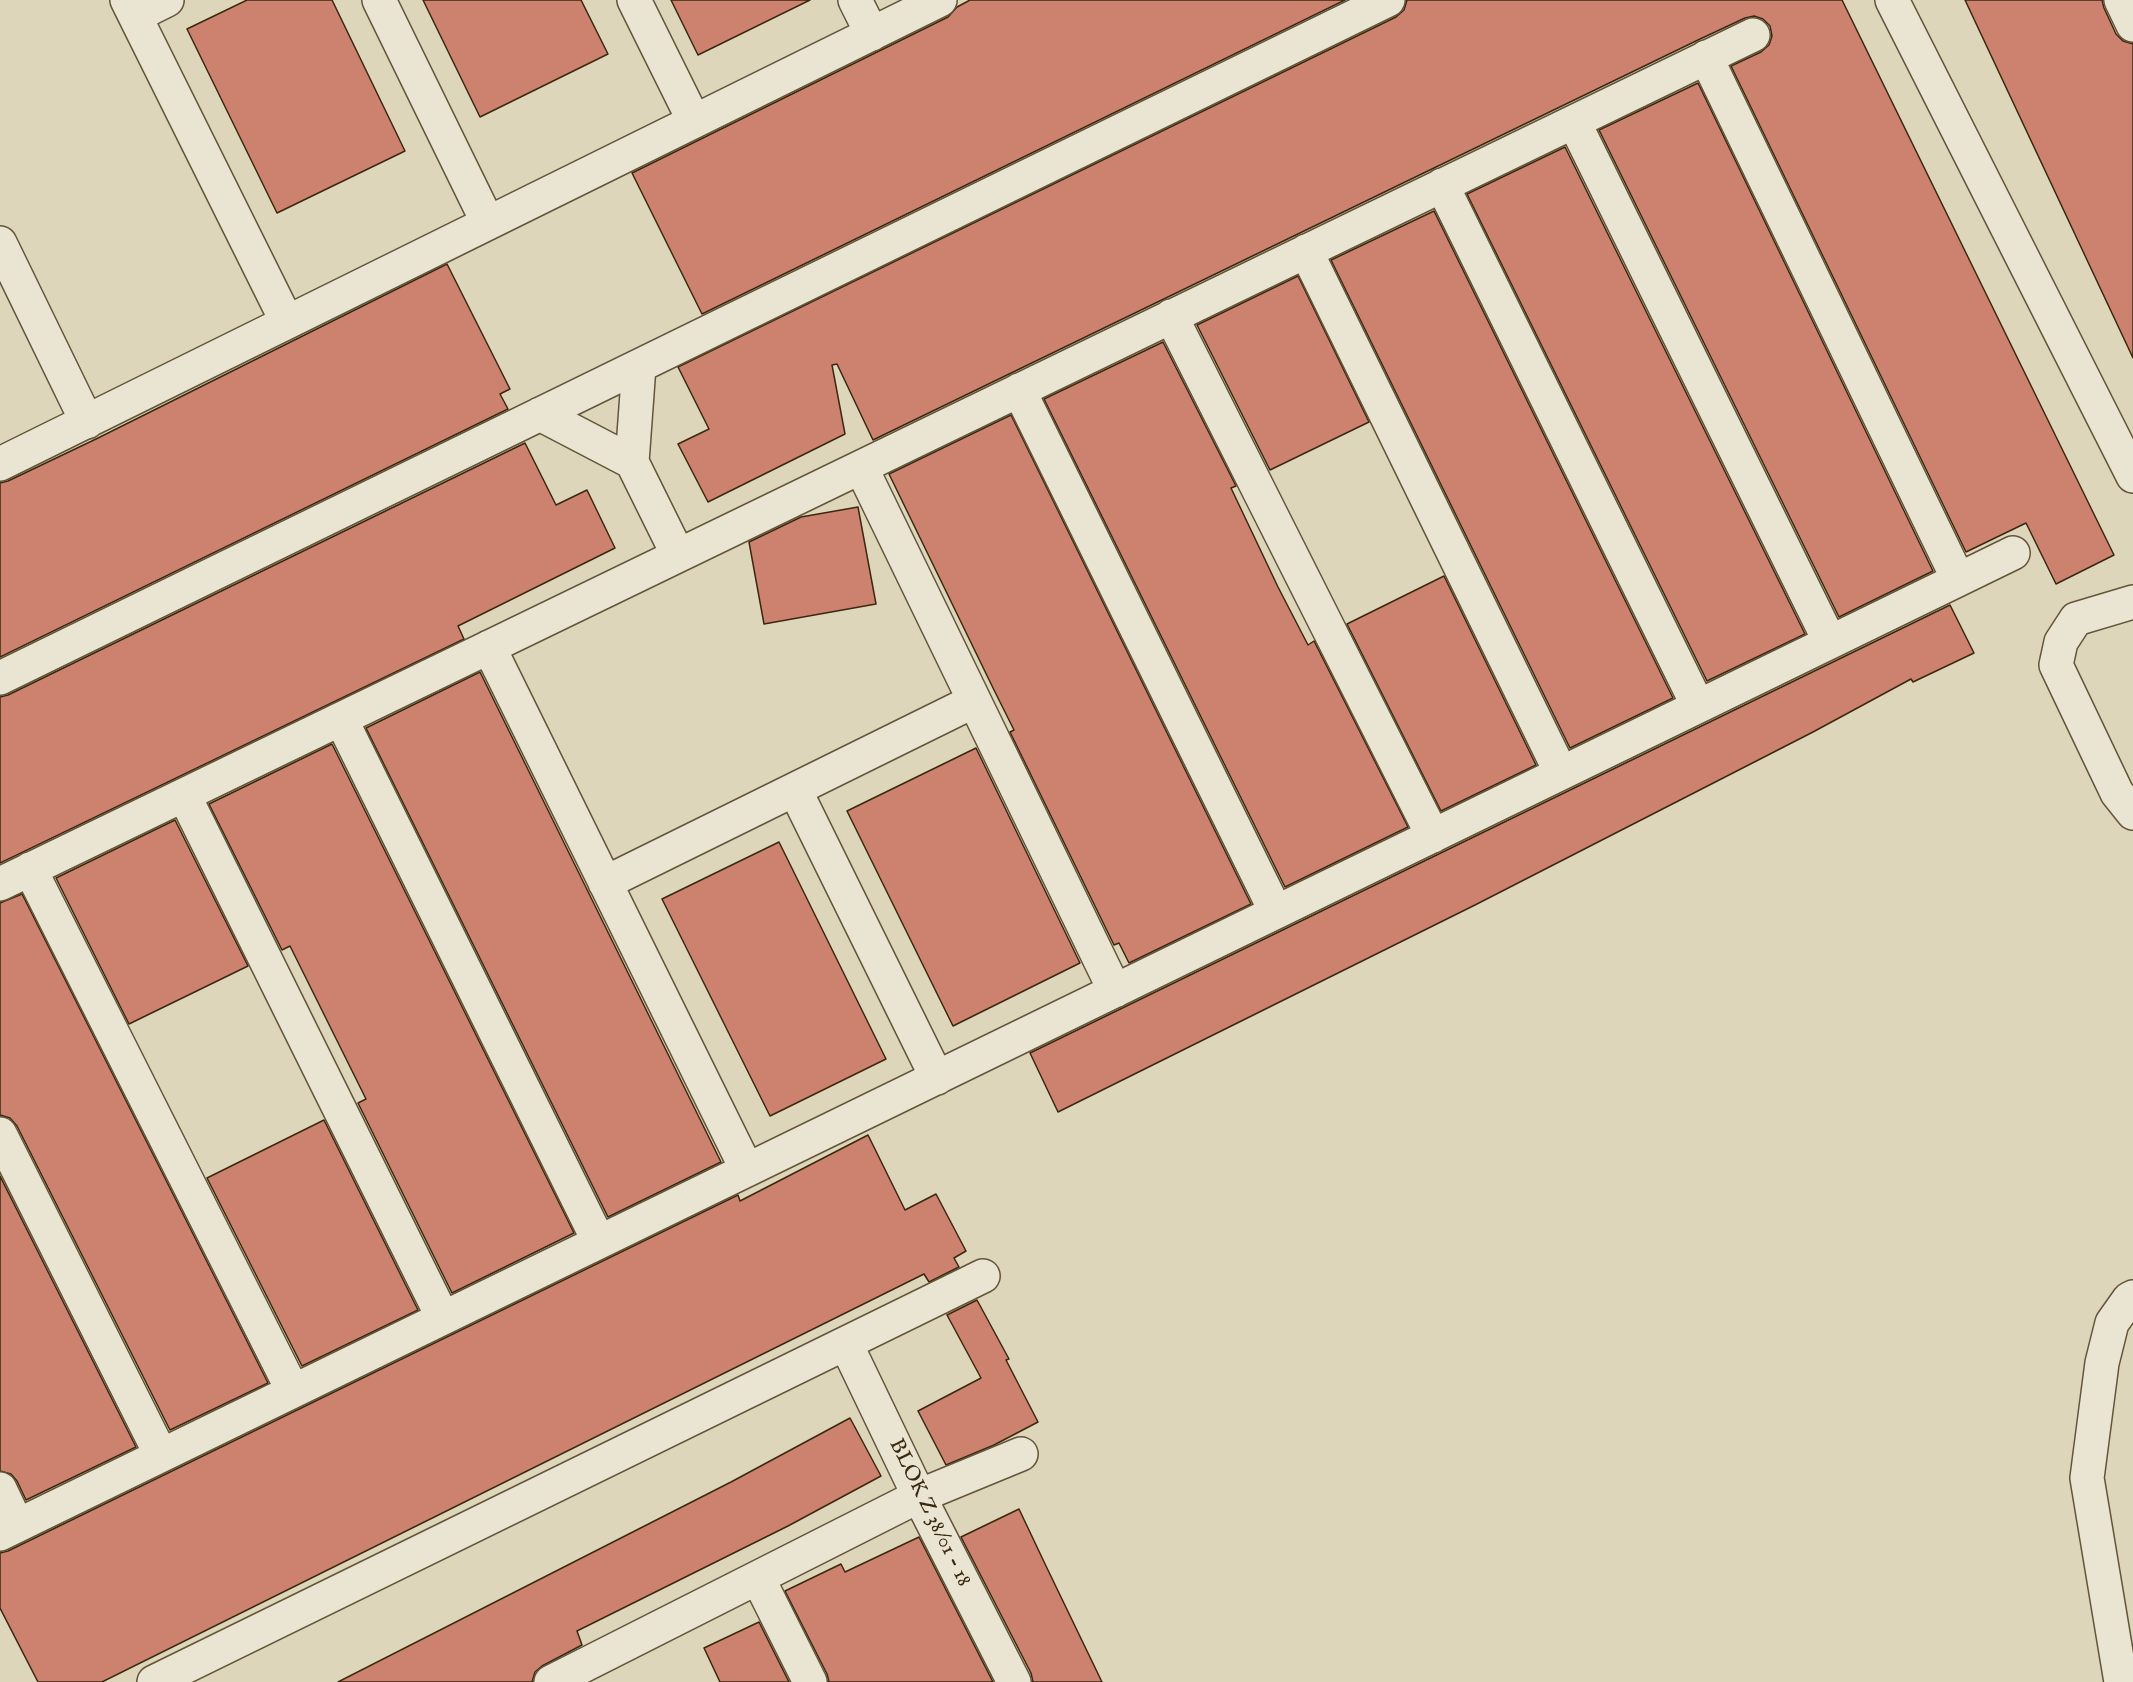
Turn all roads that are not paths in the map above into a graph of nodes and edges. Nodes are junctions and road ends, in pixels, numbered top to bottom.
1 (167, 0) edge
2 (379, 0) edge
3 (634, 0) edge
4 (855, 0) edge
5 (940, 0) edge
6 (1388, 0) edge
7 (1892, 0) edge
8 (2121, 0) edge
9 (131, 8) edge
10 (2133, 25) edge
11 (872, 34) junction
12 (1752, 35) dead end
13 (1706, 57) junction
14 (694, 122) junction
15 (1574, 122) junction
16 (1442, 185) junction
17 (488, 224) junction
18 (0, 243) edge
19 (1306, 251) junction
20 (1171, 316) junction
21 (287, 322) junction
22 (639, 366) junction
23 (1018, 390) junction
24 (540, 414) junction
25 (87, 422) junction
26 (632, 462) junction
27 (0, 464) edge
28 (861, 467) junction
29 (2133, 477) edge
30 (2013, 553) dead end
31 (678, 555) junction
32 (1958, 579) junction
33 (2133, 602) edge
34 (1830, 642) junction
35 (489, 647) junction
36 (0, 678) edge
37 (974, 702) junction
38 (1698, 706) junction
39 (341, 719) junction
40 (1561, 773) junction
41 (795, 790) junction
42 (184, 795) junction
43 (2133, 813) edge
44 (1432, 836) junction
45 (30, 869) junction
46 (605, 883) junction
47 (0, 884) edge
48 (1276, 912) junction
49 (1115, 991) junction
50 (937, 1078) junction
51 (0, 1134) edge
52 (747, 1170) junction
53 (599, 1242) junction
54 (983, 1276) dead end
55 (2133, 1297) edge
56 (443, 1318) junction
57 (846, 1344) junction
58 (293, 1391) junction
59 (1021, 1454) dead end
60 (161, 1455) junction
61 (0, 1489) edge
62 (919, 1496) junction
63 (9, 1529) edge
64 (758, 1578) junction
65 (604, 1671) edge
66 (154, 1682) edge
67 (551, 1682) edge
68 (810, 1682) edge
69 (1014, 1682) edge
70 (2121, 1682) edge

1 - 9 street
2 - 17 street
3 - 14 street
4 - 11 street
5 - 11 street
6 - 22 street
7 - 29 street
8 - 10 street
9 - 21 street
11 - 14 street
12 - 13 street
13 - 15 street
13 - 32 street
14 - 17 street
15 - 16 street
15 - 34 street
16 - 19 street
16 - 38 street
17 - 21 street
18 - 25 street
19 - 20 street
19 - 40 street
20 - 23 street
20 - 44 street
21 - 25 street
22 - 24 street
22 - 26 street
23 - 28 street
23 - 48 street
24 - 26 street
24 - 36 street
25 - 27 street
26 - 31 street
28 - 31 street
28 - 37 street
30 - 32 street
31 - 35 street
32 - 34 street
33 - 43 street
34 - 38 street
35 - 39 street
35 - 46 street
37 - 41 street
37 - 49 street
38 - 40 street
39 - 42 street
39 - 53 street
40 - 44 street
41 - 46 street
41 - 50 street
42 - 45 street
42 - 56 street
44 - 48 street
45 - 47 street
45 - 58 street
46 - 52 street
48 - 49 street
49 - 50 street
50 - 52 street
51 - 60 street
52 - 53 street
53 - 56 street
54 - 57 street
55 - 70 street
56 - 58 street
57 - 62 street, BLOK Z 38/01 - 18
57 - 66 street
58 - 60 street
59 - 62 street
60 - 63 street
61 - 63 street
62 - 64 street
62 - 69 street, BLOK Z 38/01 - 18
64 - 65 street
64 - 68 street
65 - 67 street

